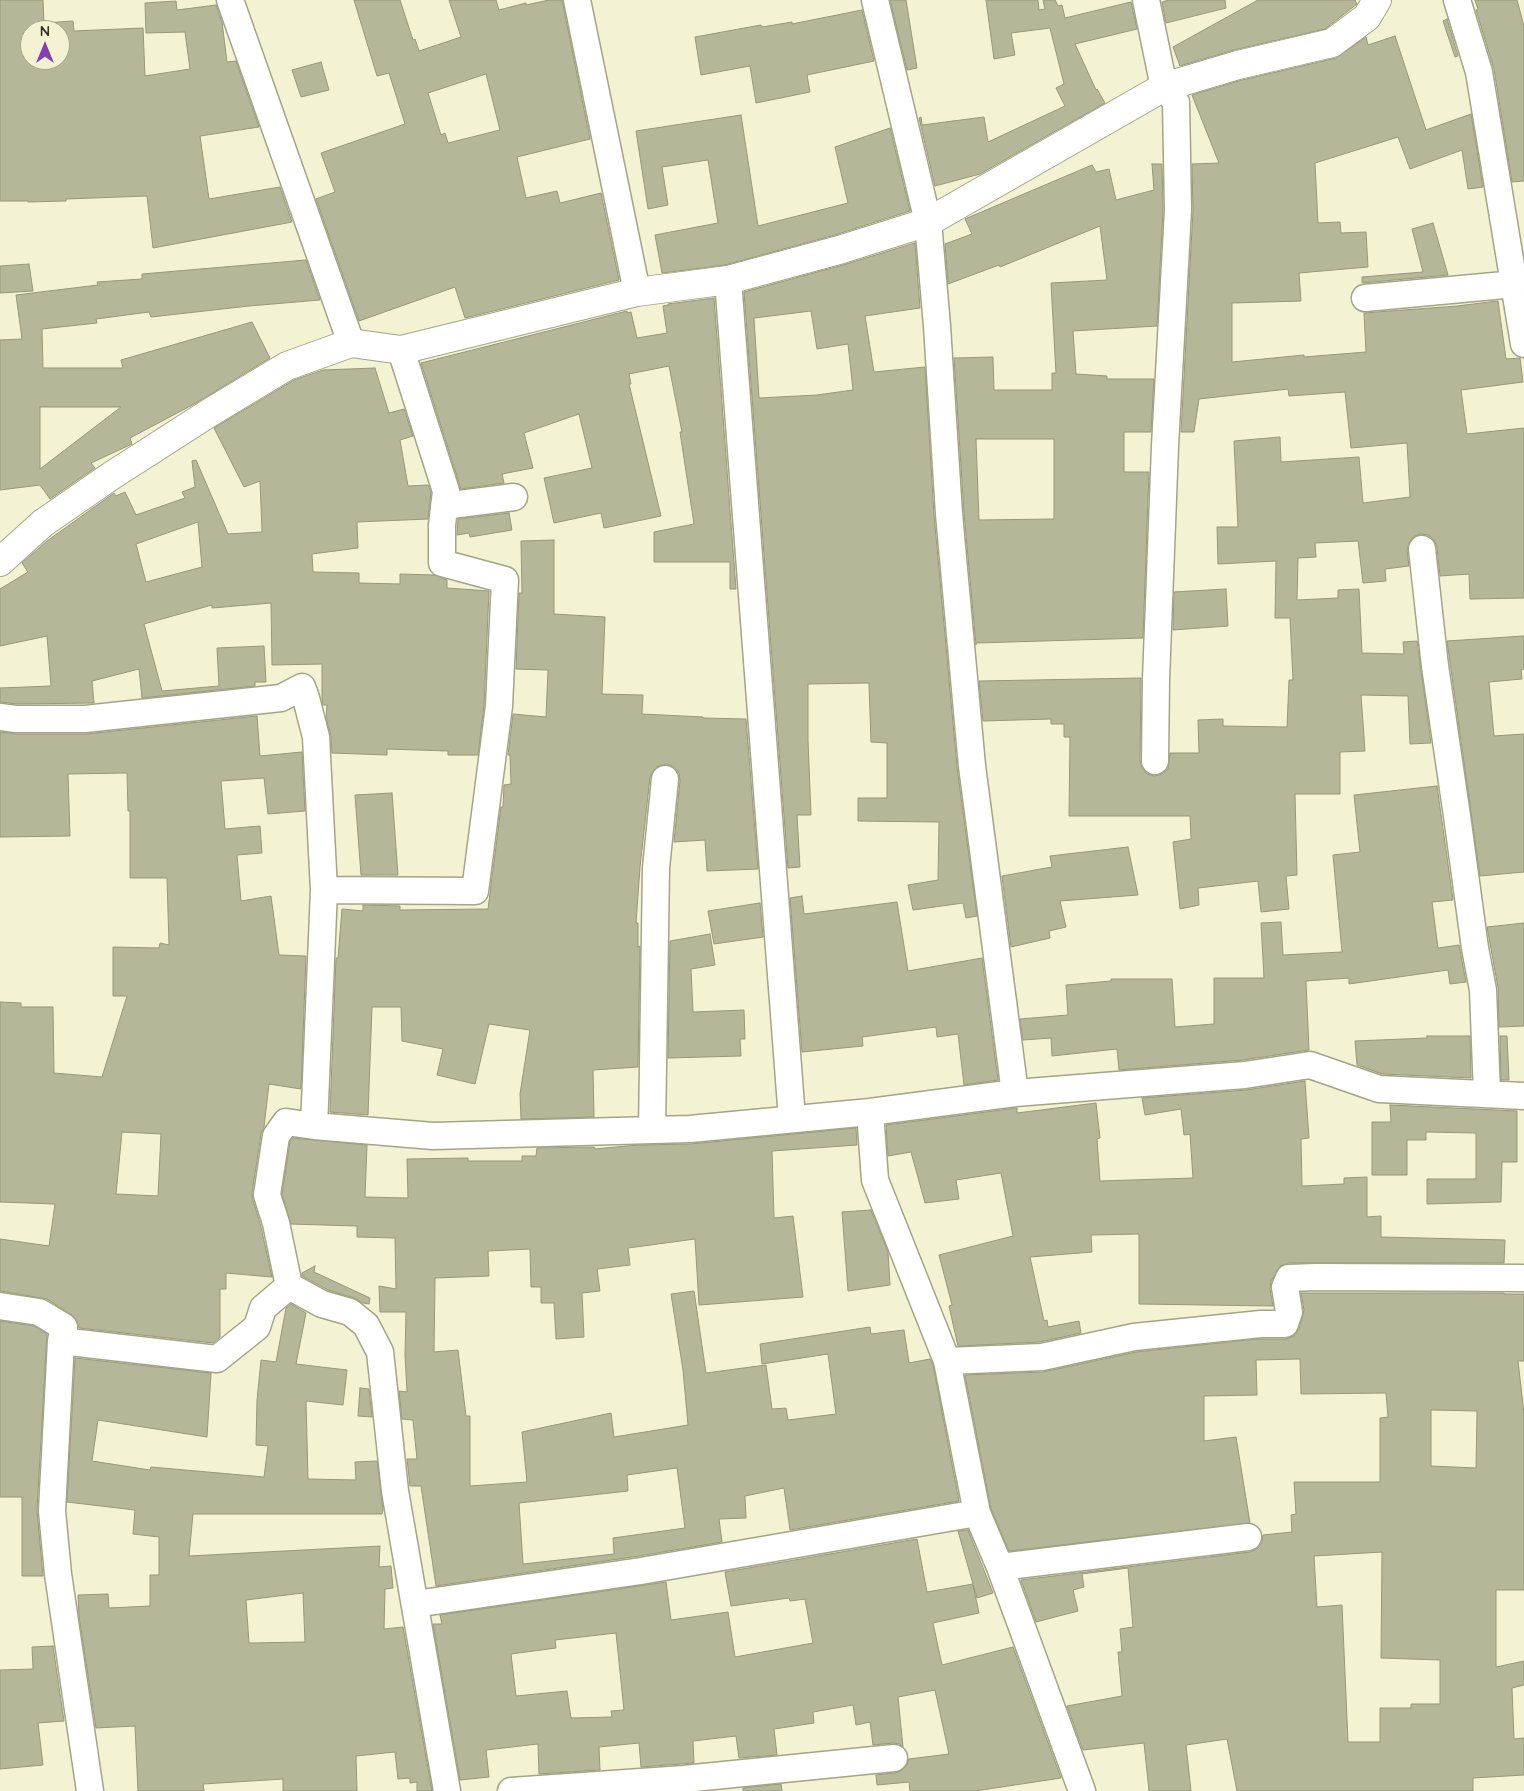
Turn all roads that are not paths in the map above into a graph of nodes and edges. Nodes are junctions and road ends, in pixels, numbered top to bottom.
1 (230, 0) edge
2 (577, 0) edge
3 (874, 0) edge
4 (1146, 0) edge
5 (1457, 0) edge
6 (1370, 6) edge
7 (1164, 87) junction
8 (928, 222) junction
9 (728, 280) junction
10 (1515, 284) junction
11 (637, 292) junction
12 (1365, 298) dead end
13 (351, 343) junction
14 (1524, 344) edge
15 (401, 350) junction
16 (514, 497) dead end
17 (444, 506) junction
18 (1422, 549) dead end
19 (0, 562) edge
20 (0, 717) edge
21 (1155, 761) dead end
22 (665, 779) dead end
23 (324, 890) junction
24 (1015, 1093) junction
25 (1487, 1094) junction
26 (1524, 1096) edge
27 (870, 1112) junction
28 (792, 1119) junction
29 (314, 1126) junction
30 (652, 1130) junction
31 (1524, 1278) edge
32 (289, 1286) junction
33 (0, 1306) edge
34 (61, 1341) junction
35 (946, 1361) junction
36 (977, 1513) junction
37 (1248, 1537) dead end
38 (1000, 1567) junction
39 (414, 1604) junction
40 (894, 1758) dead end
41 (90, 1791) edge
42 (448, 1791) edge
43 (510, 1791) edge
44 (1082, 1791) edge

1 - 13 street
2 - 11 street
3 - 8 street
4 - 7 street
5 - 10 street
6 - 7 street
7 - 8 street
7 - 21 street
8 - 9 street
8 - 24 street
9 - 11 street
9 - 28 street
10 - 12 street
10 - 14 street
11 - 15 street
13 - 15 street
13 - 19 street
15 - 17 street
16 - 17 street
17 - 23 street
18 - 25 street
20 - 23 street
22 - 30 street
23 - 29 street
24 - 25 street
24 - 27 street
25 - 26 street
27 - 28 street
27 - 35 street
28 - 30 street
29 - 30 street
29 - 32 street
31 - 35 street
32 - 34 street
32 - 39 street
33 - 34 street
34 - 41 street
35 - 36 street
36 - 38 street
36 - 39 street
37 - 38 street
38 - 44 street
39 - 42 street
40 - 43 street

